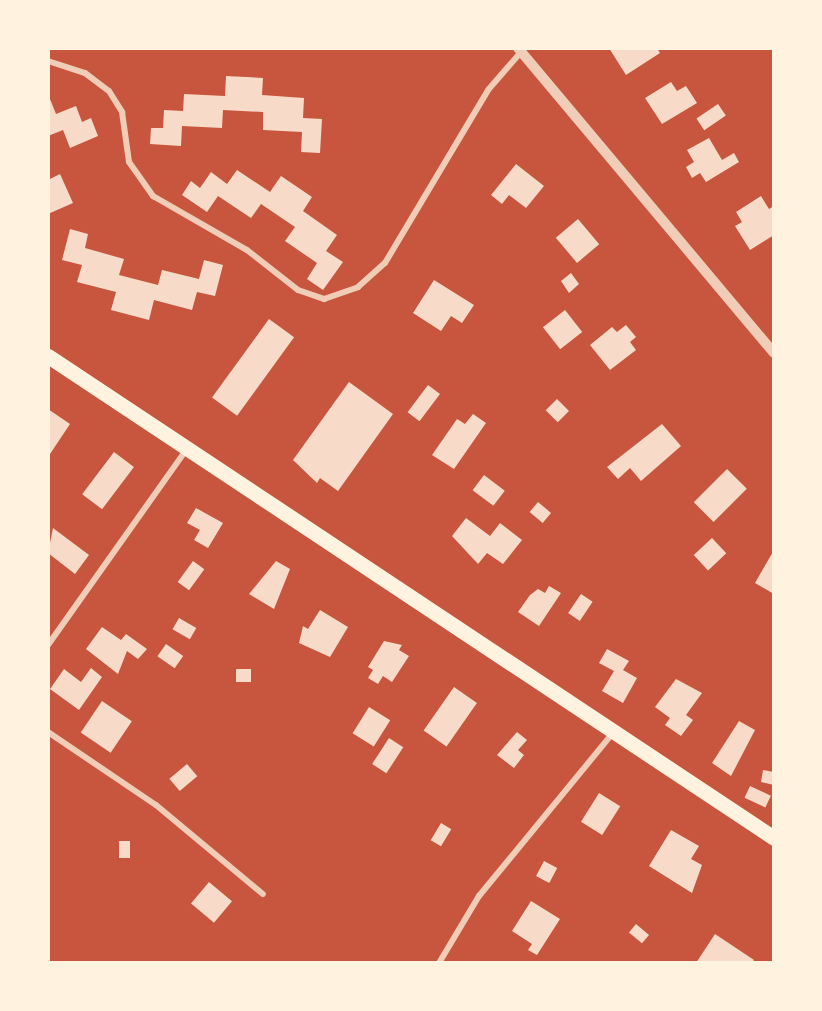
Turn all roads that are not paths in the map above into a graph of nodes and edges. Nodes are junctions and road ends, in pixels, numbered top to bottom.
1 (519, 50) edge
2 (48, 61) edge
3 (774, 353) edge
4 (48, 356) edge
5 (188, 449) junction
6 (48, 645) edge
7 (48, 732) edge
8 (613, 733) junction
9 (774, 838) edge
10 (263, 894) dead end
11 (439, 963) edge

1 - 2 street
1 - 3 street
4 - 5 main road
5 - 6 street
5 - 8 main road
7 - 10 street
8 - 9 main road
8 - 11 street

